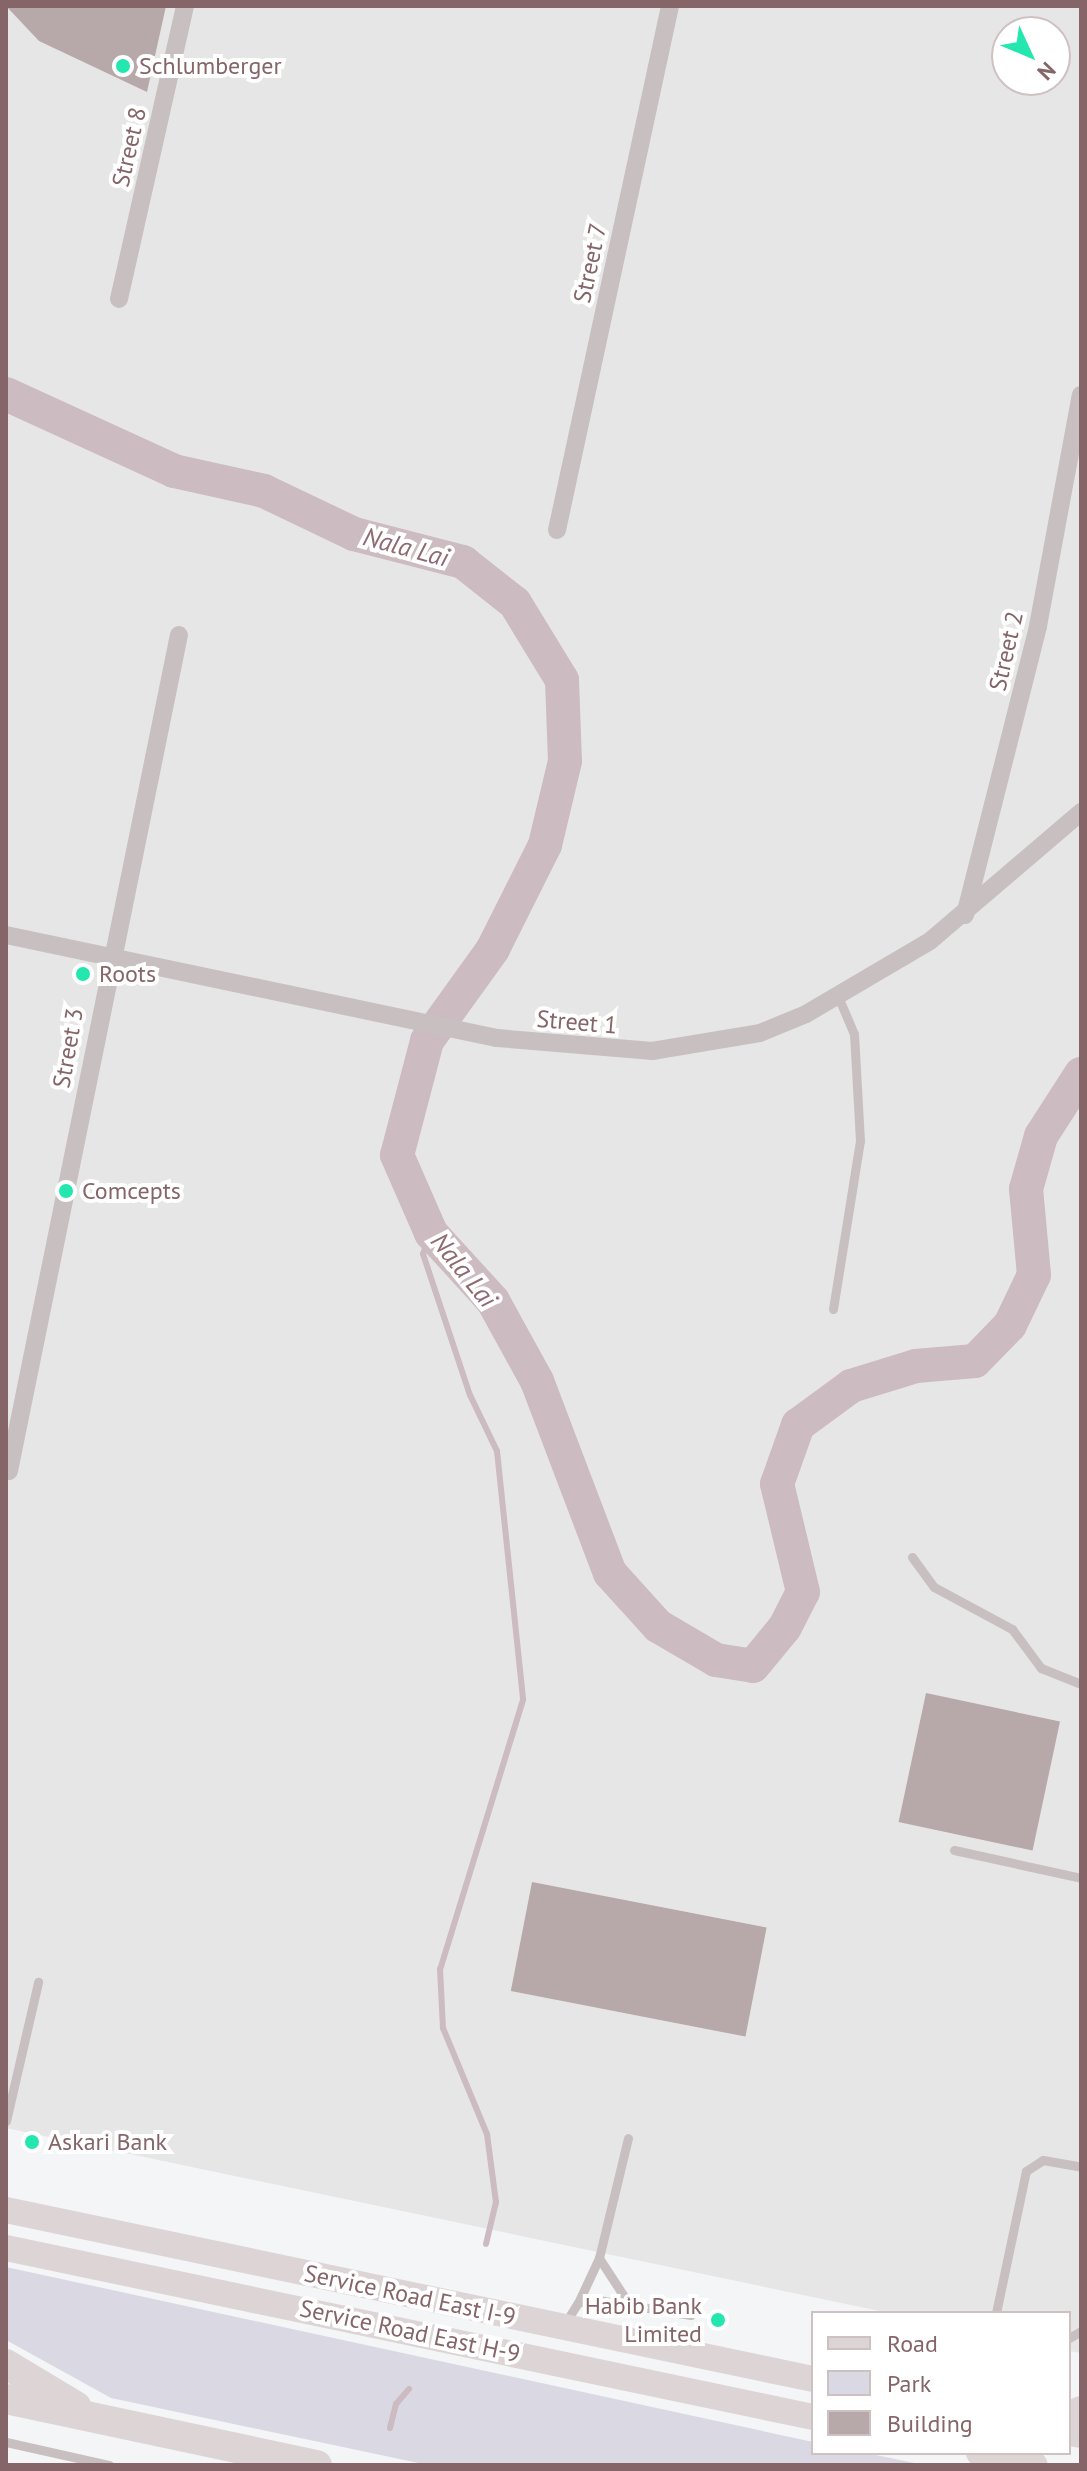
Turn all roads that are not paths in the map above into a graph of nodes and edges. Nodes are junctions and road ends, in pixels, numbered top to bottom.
1 (185, 6) edge
2 (670, 6) edge
3 (119, 299) dead end
4 (1081, 395) edge
5 (557, 530) dead end
6 (179, 635) dead end
7 (1081, 812) edge
8 (965, 915) junction
9 (6, 935) edge
10 (109, 957) junction
11 (837, 994) junction
12 (833, 1309) dead end
13 (9, 1471) dead end
14 (912, 1557) dead end
15 (1081, 1684) edge
16 (954, 1850) dead end
17 (1081, 1878) edge
18 (38, 1982) dead end
19 (6, 2121) edge
20 (628, 2138) dead end
21 (1081, 2167) edge
22 (6, 2210) edge
23 (6, 2248) edge
24 (599, 2258) junction
25 (578, 2303) junction
26 (629, 2304) junction
27 (996, 2311) edge
28 (691, 2315) dead end
29 (563, 2327) junction
30 (6, 2364) edge
31 (811, 2379) edge
32 (6, 2399) edge
33 (811, 2417) edge
34 (96, 2418) junction
35 (6, 2442) edge
36 (988, 2455) edge
37 (109, 2465) edge
38 (317, 2465) edge
39 (1035, 2465) edge

1 - 3 street, Street 8
2 - 5 street, Street 7
4 - 8 street, Street 2
6 - 10 street, Street 3
7 - 8 street, Street 1
8 - 11 street, Street 1
9 - 10 street, Street 1
10 - 11 street, Street 1
10 - 13 street, Street 3
11 - 12 lane
14 - 15 lane
16 - 17 lane
18 - 19 lane
20 - 24 lane
21 - 27 lane
22 - 29 main road, Service Road East I-9
23 - 33 main road, Service Road East H-9
24 - 25 lane
24 - 26 lane
25 - 26 lane
25 - 29 lane
26 - 28 lane
29 - 31 main road, Service Road East I-9
30 - 34 main road
32 - 34 main road
34 - 38 main road
35 - 37 lane
36 - 39 main road

